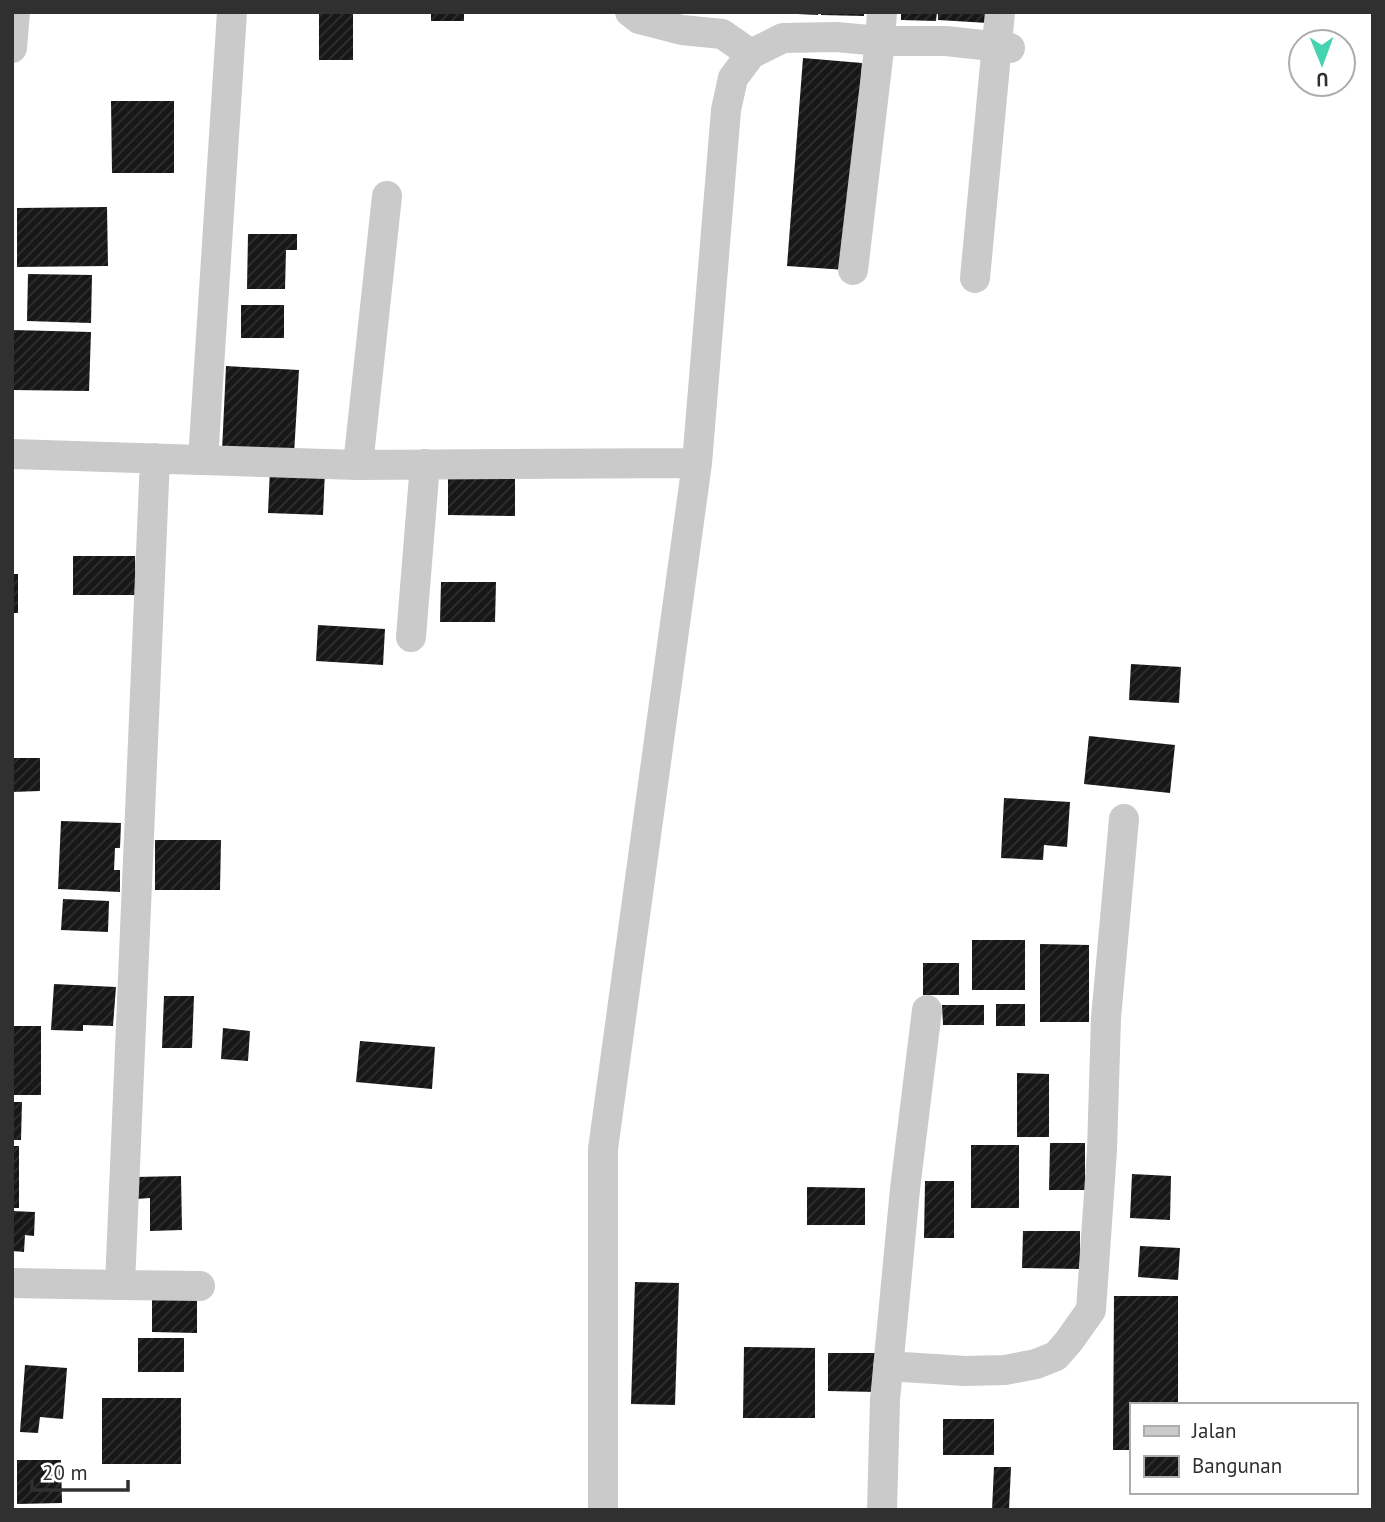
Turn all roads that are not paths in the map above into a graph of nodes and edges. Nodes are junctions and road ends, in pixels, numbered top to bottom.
1 (15, 12) edge
2 (232, 12) edge
3 (630, 12) edge
4 (1000, 12) edge
5 (881, 27) edge
6 (1004, 47) junction
7 (12, 48) edge
8 (751, 54) junction
9 (387, 196) dead end
10 (853, 270) dead end
11 (975, 278) dead end
12 (12, 454) edge
13 (155, 458) junction
14 (203, 460) junction
15 (697, 463) junction
16 (425, 464) junction
17 (358, 465) junction
18 (411, 637) dead end
19 (1124, 819) dead end
20 (927, 1010) dead end
21 (12, 1283) edge
22 (120, 1285) junction
23 (200, 1286) dead end
24 (888, 1366) junction
25 (603, 1510) edge
26 (882, 1510) edge

1 - 7 street
2 - 14 street
3 - 8 street
4 - 6 street
5 - 6 street
5 - 8 street
5 - 10 street
6 - 11 street
8 - 15 street
9 - 17 street
12 - 13 street
13 - 14 street
13 - 22 street
14 - 17 street
15 - 16 street
15 - 25 street
16 - 17 street
16 - 18 street
19 - 24 street
20 - 24 street
21 - 22 street
22 - 23 street
24 - 26 street

